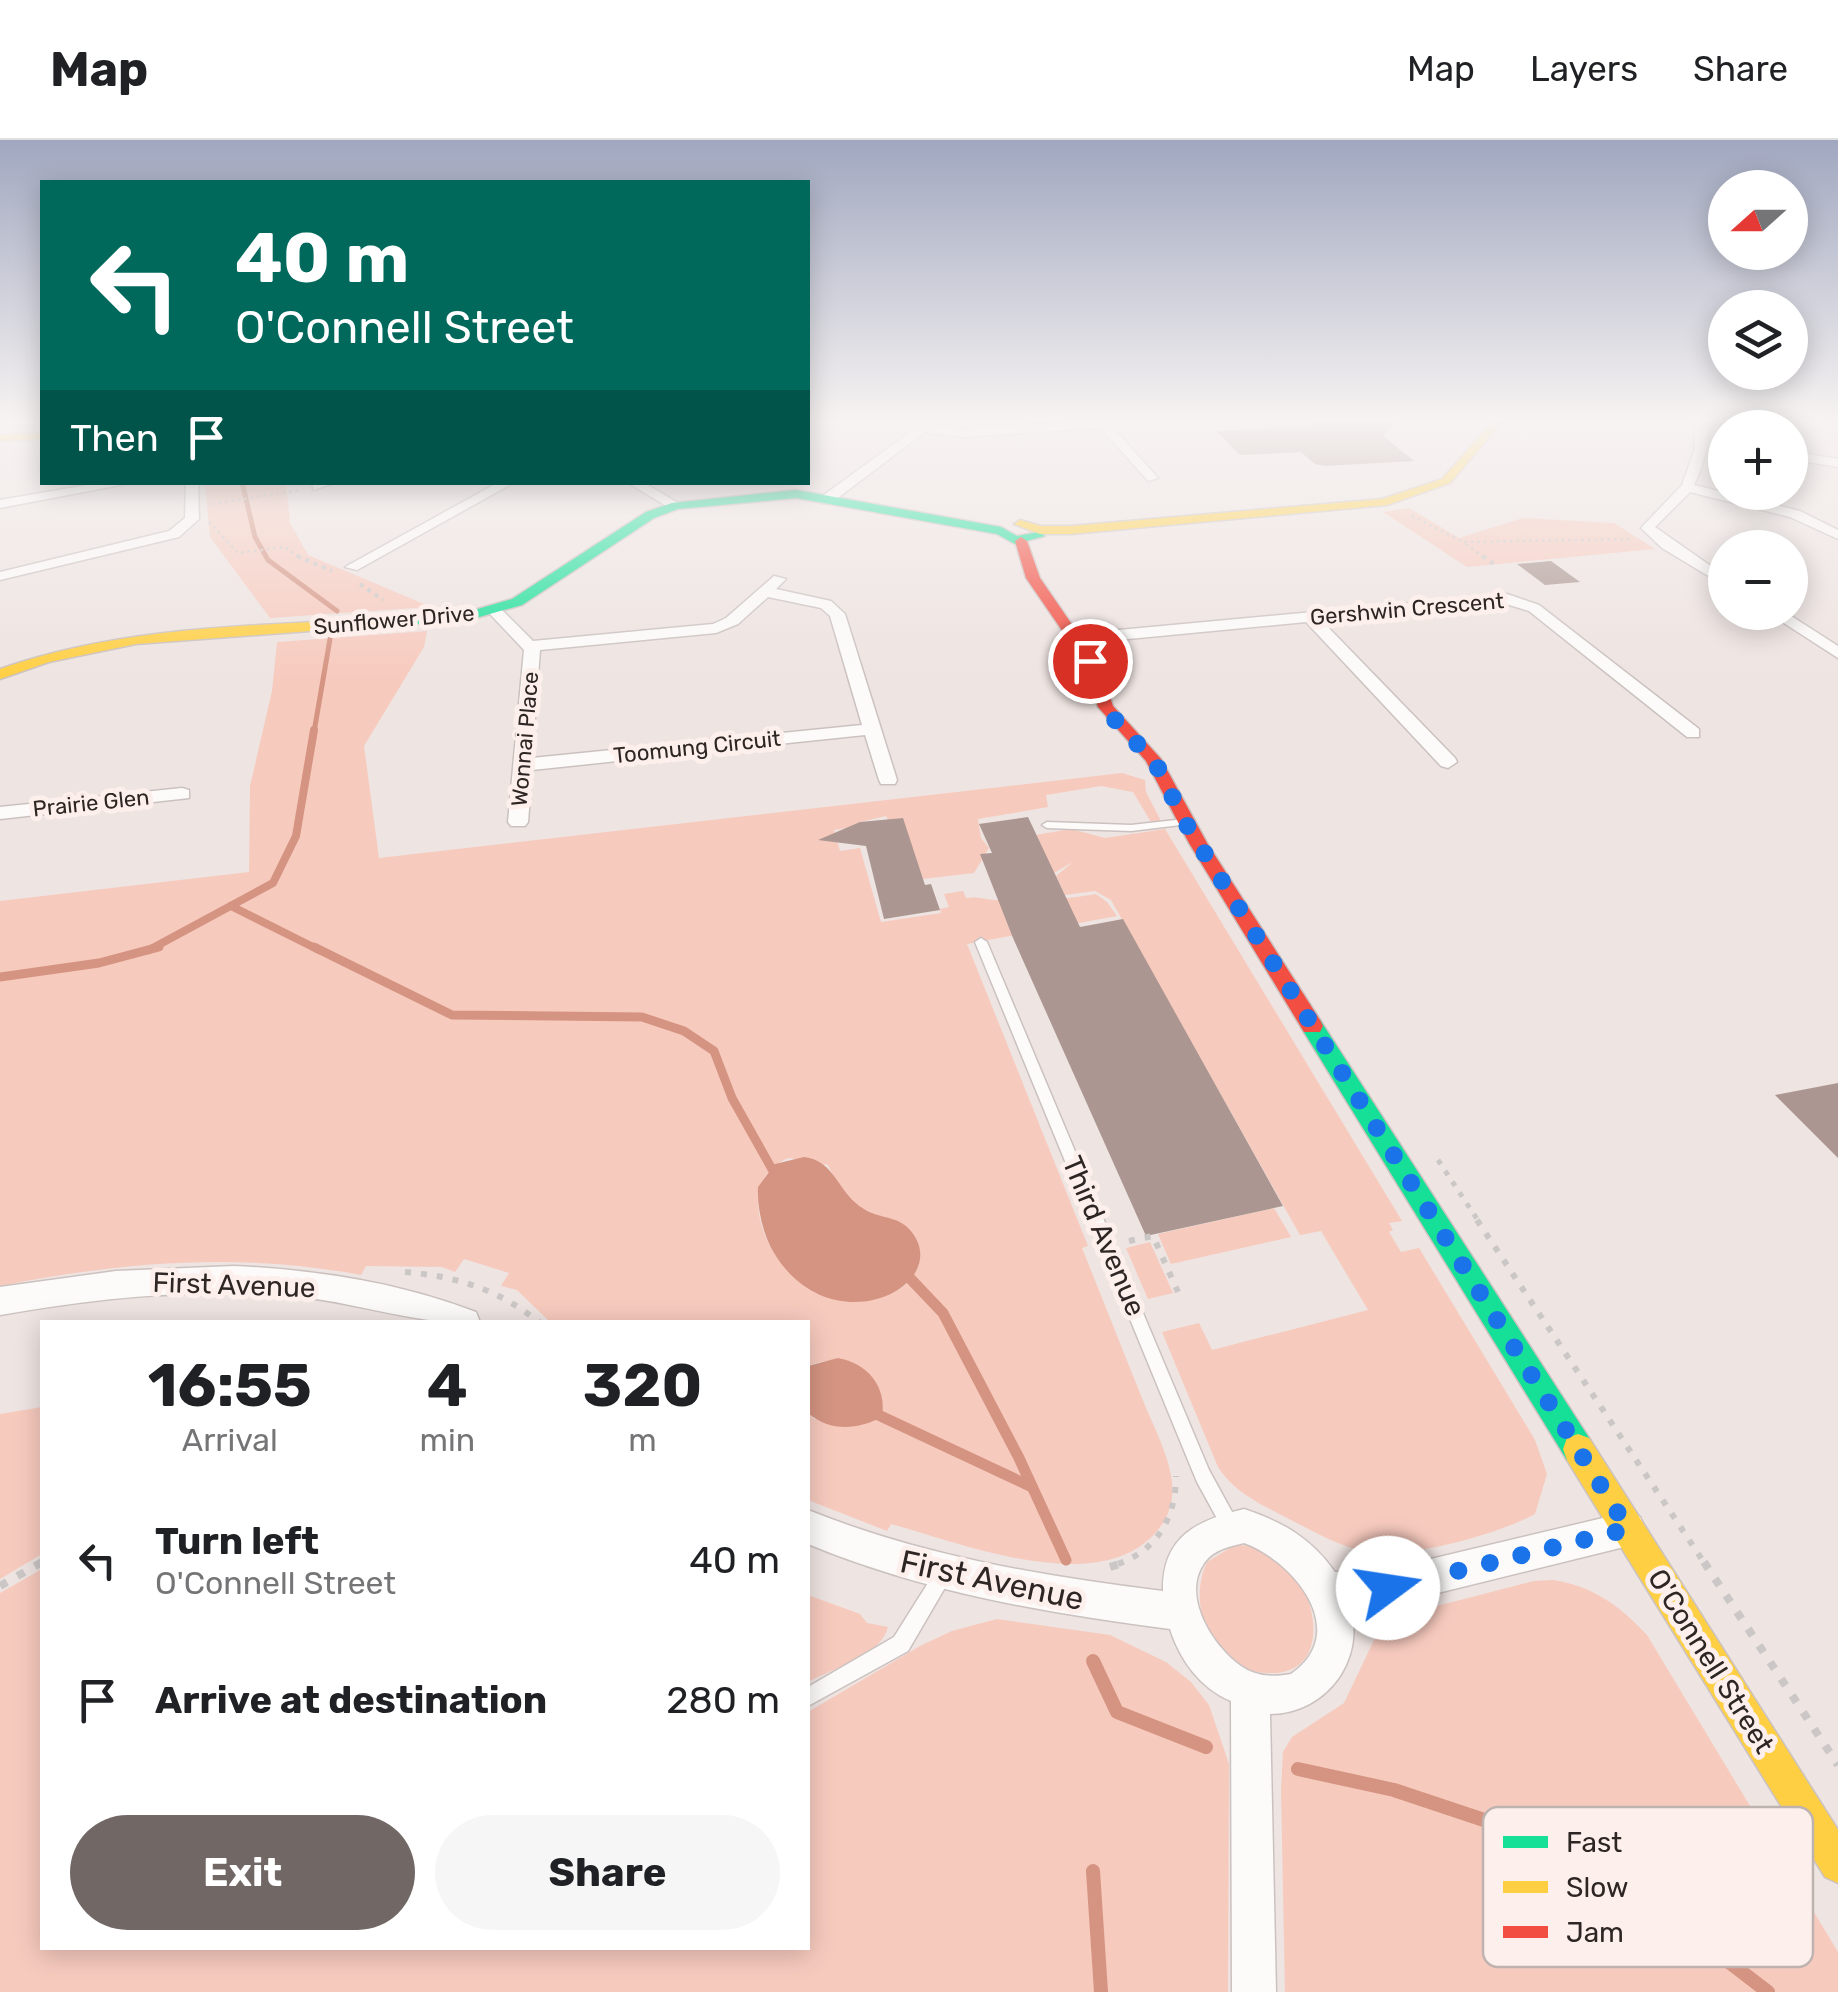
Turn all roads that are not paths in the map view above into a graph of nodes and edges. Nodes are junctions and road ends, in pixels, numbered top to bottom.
1 (192, 506) edge
2 (464, 506) edge
3 (675, 506) edge
4 (863, 506) edge
5 (1353, 506) edge
6 (1671, 506) edge
7 (1769, 506) edge
8 (1021, 534) junction
9 (1833, 540) edge
10 (347, 548) dead end
11 (376, 554) junction
12 (345, 570) road end
13 (1708, 571) edge
14 (0, 576) edge
15 (495, 611) junction
16 (1309, 616) junction
17 (1802, 630) edge
18 (1816, 639) junction
19 (1076, 640) junction
20 (1838, 640) edge
21 (531, 646) junction
22 (1838, 653) edge
23 (0, 674) edge
24 (872, 728) junction
25 (1694, 733) dead end
26 (1448, 762) dead end
27 (523, 766) junction
28 (888, 780) dead end
29 (182, 794) dead end
30 (0, 812) edge
31 (518, 822) dead end
32 (1185, 822) junction
33 (1047, 824) dead end
34 (982, 942) dead end
35 (0, 1301) edge
36 (458, 1320) edge
37 (1231, 1527) junction
38 (810, 1528) edge
39 (1628, 1529) junction
40 (944, 1573) junction
41 (1326, 1590) junction
42 (1181, 1612) junction
43 (1250, 1692) junction
44 (810, 1697) edge
45 (1802, 1807) edge
46 (1813, 1824) edge
47 (1838, 1864) edge
48 (1254, 1992) edge

1 - 14 street
2 - 11 street
3 - 15 street, Sunflower Drive
4 - 8 street, Sunflower Drive
5 - 8 street, Sunflower Drive
6 - 13 street
7 - 9 street
8 - 19 street, O'Connell Street
10 - 11 street
11 - 12 street
15 - 21 street, Wonnai Place
15 - 23 street, Sunflower Drive
16 - 19 street, Gershwin Crescent
16 - 25 street, Gershwin Crescent
16 - 26 street
17 - 18 street
18 - 20 street
18 - 22 street
19 - 32 street, O'Connell Street
21 - 24 street
21 - 27 street, Wonnai Place
24 - 27 street, Toomung Circuit
24 - 28 street
27 - 31 street, Wonnai Place
29 - 30 street, Prairie Glen
32 - 33 lane
32 - 39 street, O'Connell Street
34 - 37 lane, Third Avenue
35 - 36 street, First Avenue
37 - 41 street
37 - 42 street
38 - 40 street, First Avenue
39 - 41 street
39 - 45 street, O'Connell Street
40 - 42 street, First Avenue
40 - 44 lane
41 - 43 street
42 - 43 street
43 - 48 street
46 - 47 street, O'Connell Street

